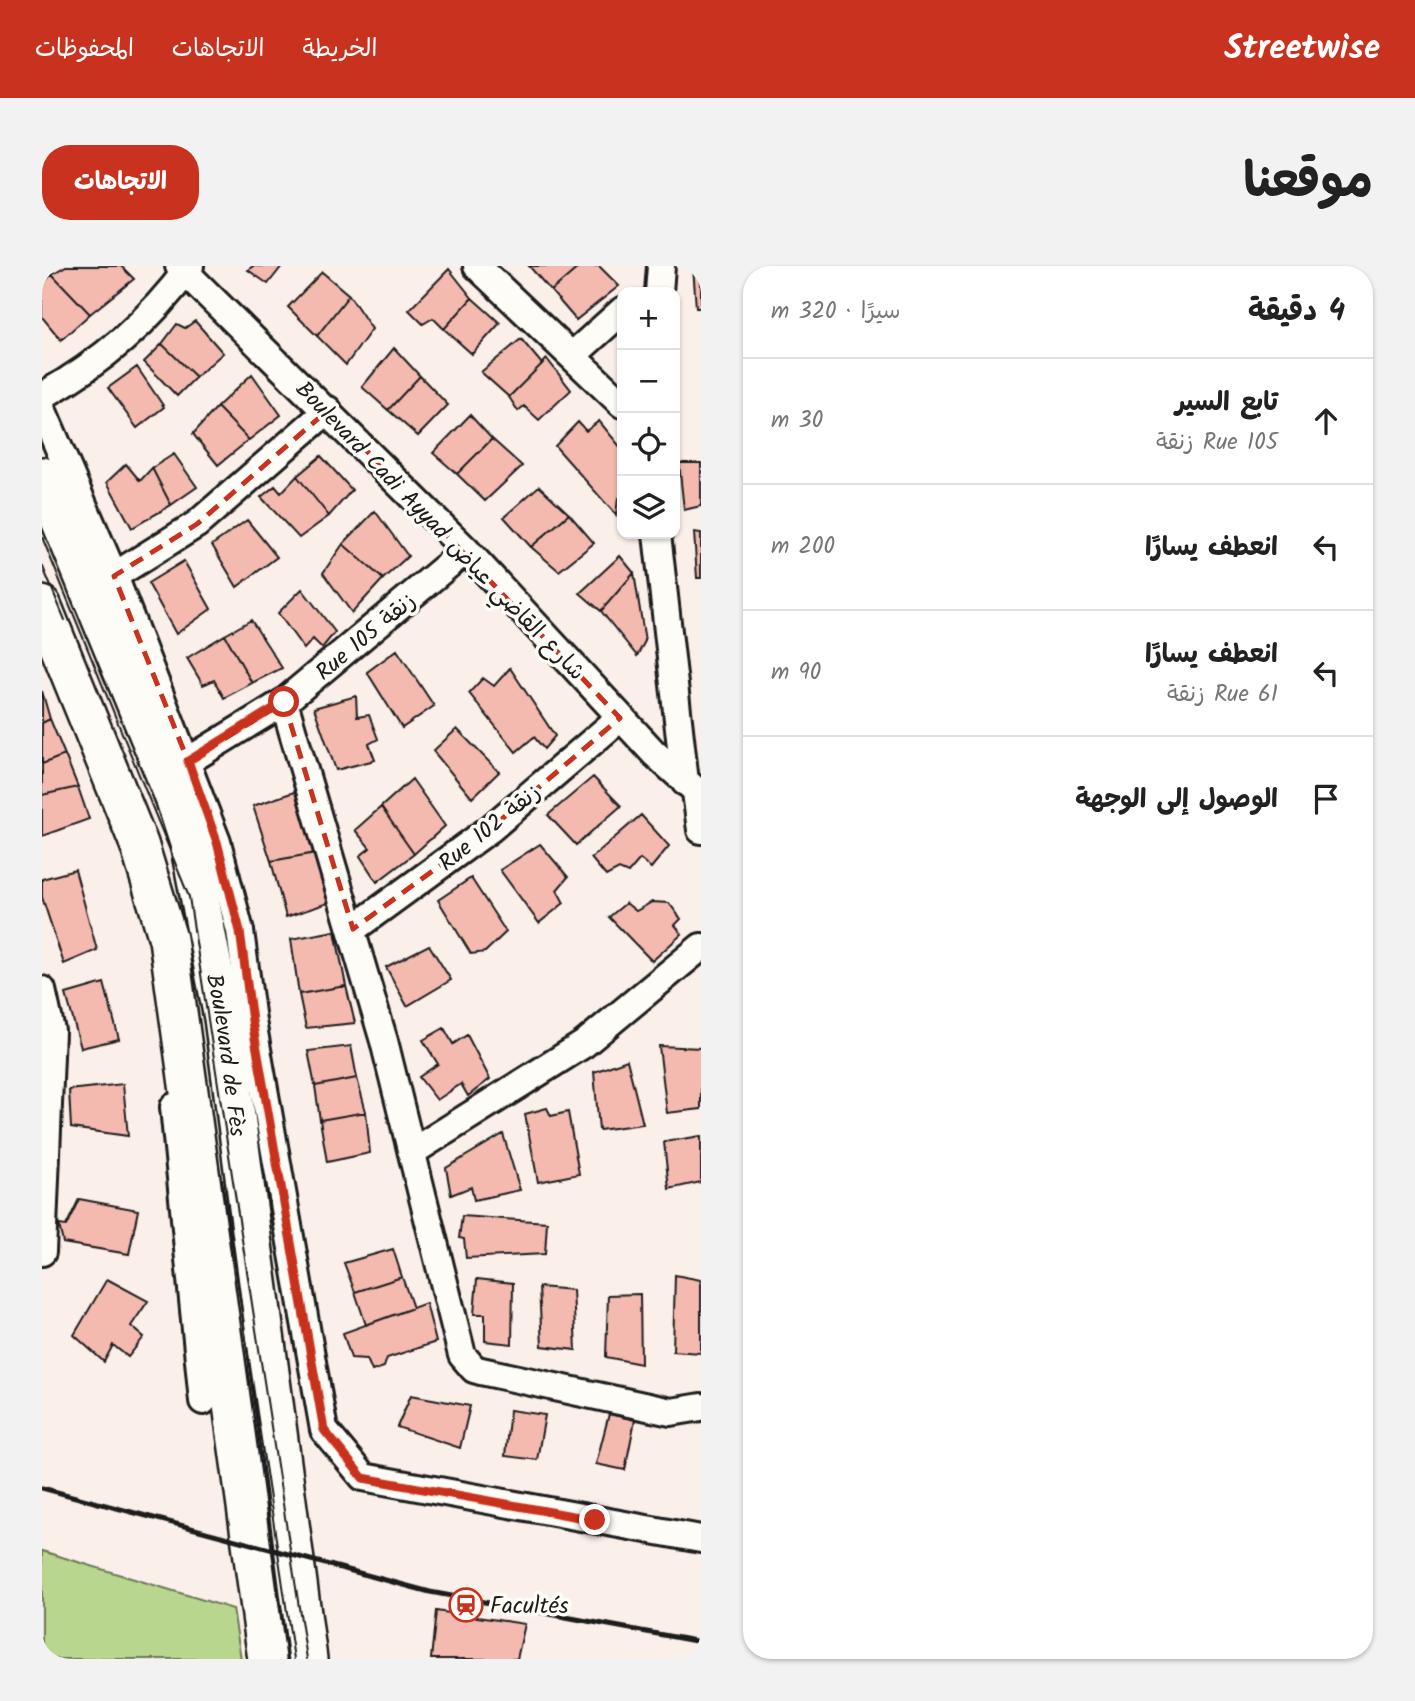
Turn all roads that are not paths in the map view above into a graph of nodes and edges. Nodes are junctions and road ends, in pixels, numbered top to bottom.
1 (477, 266) edge
2 (185, 268) edge
3 (617, 315) edge
4 (573, 355) junction
5 (42, 396) edge
6 (617, 399) edge
7 (42, 409) edge
8 (328, 410) junction
9 (42, 476) edge
10 (658, 539) edge
11 (466, 550) junction
12 (114, 576) junction
13 (42, 605) edge
14 (284, 702) junction
15 (620, 718) junction
16 (188, 761) junction
17 (694, 790) edge
18 (701, 830) edge
19 (353, 929) junction
20 (168, 939) junction
21 (701, 947) edge
22 (42, 990) edge
23 (46, 1032) edge
24 (412, 1152) junction
25 (42, 1252) edge
26 (203, 1401) dead end
27 (701, 1407) edge
28 (701, 1539) edge
29 (267, 1659) edge
30 (308, 1659) edge

1 - 4 street
2 - 5 street
2 - 8 street, Boulevard Cadi Ayyad شارع القاضي عياض
3 - 4 street
4 - 6 street
7 - 12 street
8 - 11 street, Boulevard Cadi Ayyad شارع القاضي عياض
8 - 12 street
9 - 30 street, Boulevard de Fès
10 - 17 street
11 - 14 street, Rue 105 زنقة
11 - 15 street, Boulevard Cadi Ayyad شارع القاضي عياض
12 - 16 street
13 - 20 street, Boulevard de Fès
14 - 16 street, Rue 105 زنقة
14 - 19 street
15 - 17 street, Boulevard Cadi Ayyad شارع القاضي عياض
15 - 19 street, Rue 102 زنقة
16 - 28 street
17 - 18 street
19 - 24 street
20 - 26 street
20 - 29 street, Boulevard de Fès
21 - 24 street
22 - 23 street
23 - 25 street
24 - 27 street

